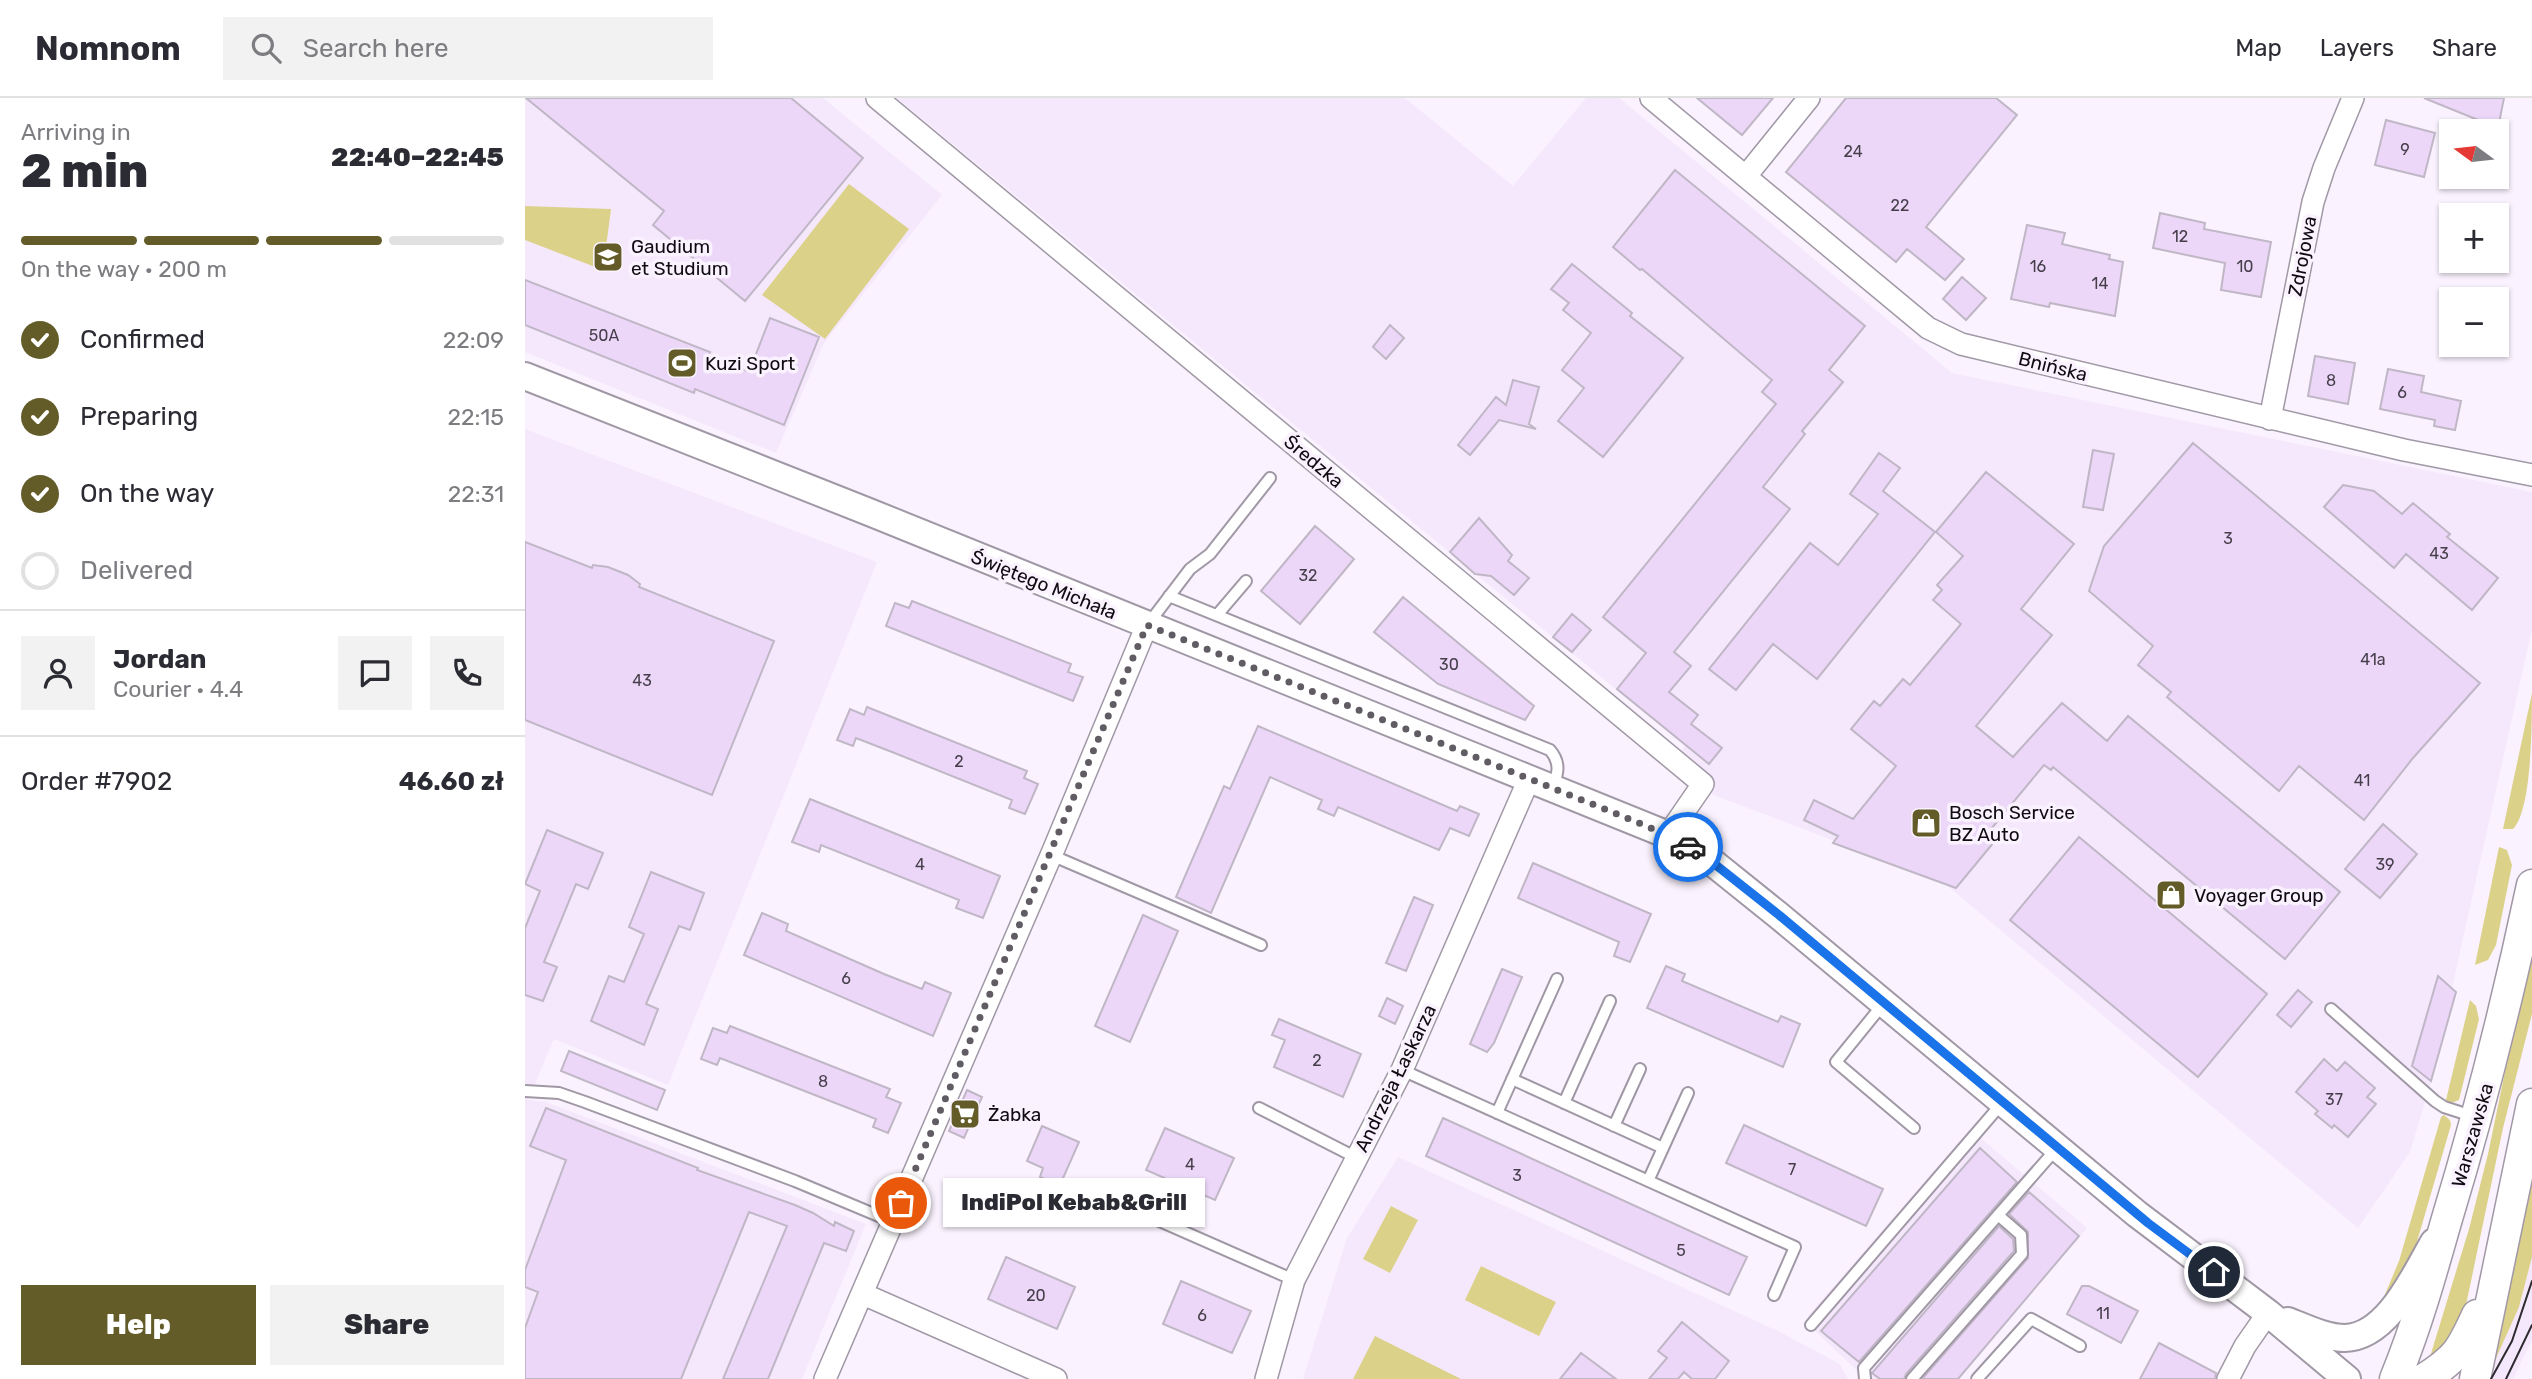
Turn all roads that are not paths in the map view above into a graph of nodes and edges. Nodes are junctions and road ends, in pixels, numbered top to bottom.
1 (877, 98) edge
2 (1651, 98) edge
3 (1809, 98) edge
4 (2353, 98) edge
5 (1746, 176) junction
6 (525, 376) edge
7 (2270, 419) junction
8 (2532, 475) edge
9 (1270, 478) dead end
10 (1246, 581) dead end
11 (1169, 596) junction
12 (1217, 615) junction
13 (1147, 625) junction
14 (1541, 783) junction
15 (1668, 835) junction
16 (1051, 855) junction
17 (2532, 885) edge
18 (1261, 945) dead end
19 (1557, 979) dead end
20 (1610, 1001) dead end
21 (1884, 1003) junction
22 (2330, 1009) dead end
23 (1640, 1069) dead end
24 (1402, 1070) junction
25 (1512, 1079) junction
26 (527, 1091) edge
27 (1688, 1093) dead end
28 (2003, 1102) junction
29 (1564, 1103) junction
30 (2532, 1104) edge
31 (1259, 1108) dead end
32 (1497, 1113) junction
33 (2478, 1118) junction
34 (1614, 1126) junction
35 (1914, 1128) dead end
36 (1663, 1148) junction
37 (2057, 1148) junction
38 (1357, 1158) junction
39 (1648, 1181) junction
40 (1130, 1208) dead end
41 (1998, 1215) junction
42 (2447, 1220) junction
43 (893, 1222) junction
44 (2500, 1263) junction
45 (1294, 1280) junction
46 (863, 1294) junction
47 (1774, 1295) dead end
48 (2268, 1313) junction
49 (1811, 1325) dead end
50 (2413, 1333) junction
51 (2080, 1346) dead end
52 (825, 1379) edge
53 (1056, 1379) edge
54 (1266, 1379) edge
55 (1865, 1379) edge
56 (1912, 1379) edge
57 (1977, 1379) edge
58 (2228, 1379) edge
59 (2347, 1379) edge
60 (2395, 1379) edge
61 (2414, 1379) edge
62 (2424, 1379) edge
63 (2477, 1379) edge

1 - 15 street, Średzka
2 - 5 street, Bnińska
3 - 5 street
4 - 7 street, Zdrojowa
5 - 7 street, Bnińska
6 - 13 street, Świętego Michała
7 - 8 street, Bnińska
9 - 11 lane
10 - 12 lane
11 - 12 lane
11 - 13 lane
12 - 14 lane
13 - 14 street, Świętego Michała
13 - 16 street
14 - 15 street, Świętego Michała
14 - 24 street, Andrzeja Łaskarza
15 - 21 street, Świętego Michała
16 - 18 lane
16 - 43 street
17 - 33 main road, Warszawska
19 - 25 lane
20 - 29 lane
21 - 28 street, Świętego Michała
21 - 35 lane
22 - 33 lane
23 - 34 lane
24 - 32 lane
24 - 38 street, Andrzeja Łaskarza
25 - 29 lane
25 - 32 lane
26 - 43 lane
27 - 36 lane
28 - 37 street, Świętego Michała
28 - 49 lane
29 - 34 lane
30 - 44 main road
31 - 38 lane
32 - 39 lane
33 - 42 main road, Warszawska
34 - 36 lane
36 - 39 lane
37 - 41 lane
37 - 48 street, Świętego Michała
38 - 45 street, Andrzeja Łaskarza
39 - 47 lane
40 - 45 lane
41 - 55 lane
41 - 56 lane
42 - 48 street, Świętego Michała
42 - 50 main road, Warszawska
43 - 46 street
44 - 62 main road
44 - 63 main road
45 - 54 street, Andrzeja Łaskarza
46 - 52 street
46 - 53 street
48 - 58 street
48 - 59 street, Świętego Michała
50 - 60 main road, Warszawska
50 - 61 street
51 - 57 lane

